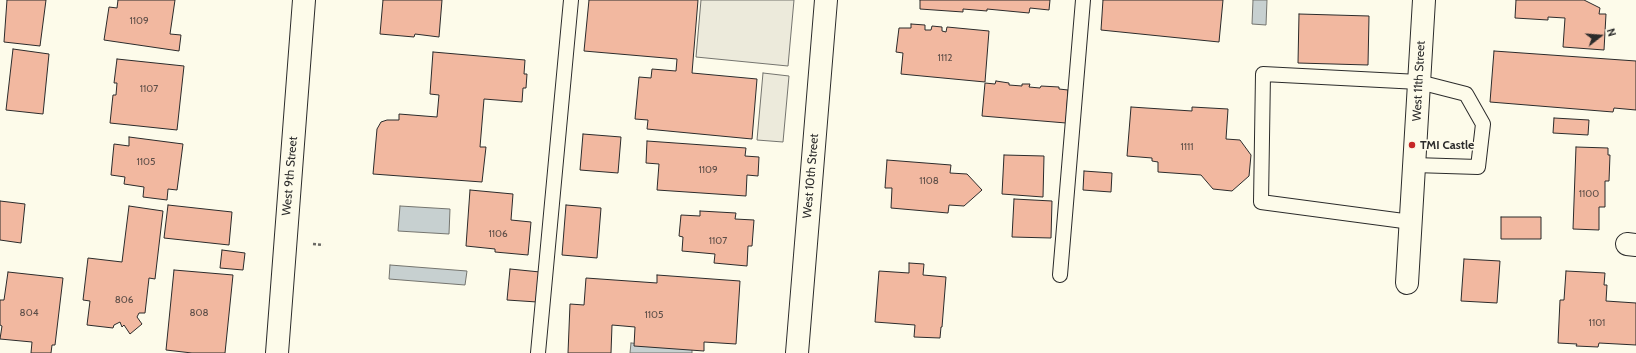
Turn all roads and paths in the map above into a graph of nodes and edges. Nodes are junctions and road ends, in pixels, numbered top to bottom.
1 (304, 0) edge
2 (571, 0) edge
3 (826, 0) edge
4 (1082, 0) edge
5 (1424, 0) edge
6 (1419, 82) junction
7 (1414, 165) junction
8 (1411, 222) junction
9 (1060, 275) dead end
10 (1407, 283) dead end
11 (276, 353) edge
12 (538, 353) edge
13 (797, 353) edge

1 - 11 street, West 9th Street
2 - 12 lane
3 - 13 street, West 10th Street
4 - 9 lane
5 - 6 street, West 11th Street
6 - 7 street, West 11th Street
6 - 7 lane
6 - 8 lane
7 - 8 street, West 11th Street
8 - 10 street, West 11th Street

